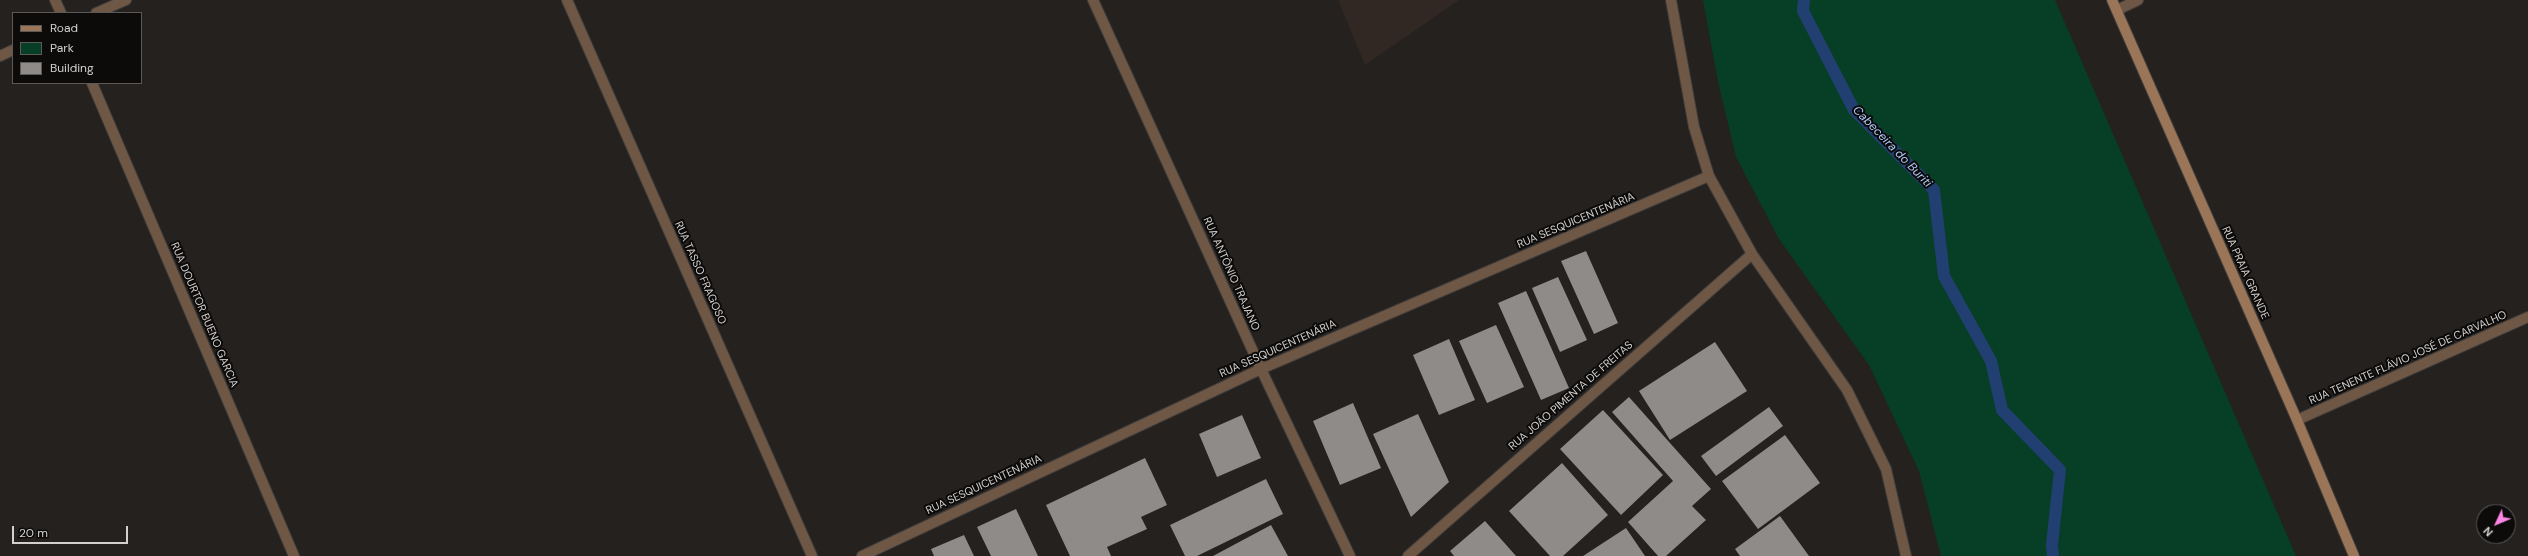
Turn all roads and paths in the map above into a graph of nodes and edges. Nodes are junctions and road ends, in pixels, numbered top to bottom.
1 (55, 0) edge
2 (126, 0) edge
3 (567, 0) edge
4 (1093, 0) edge
5 (1672, 0) edge
6 (2112, 0) edge
7 (2138, 0) edge
8 (2117, 10) junction
9 (61, 12) edge
10 (98, 12) edge
11 (12, 50) edge
12 (0, 56) edge
13 (92, 84) edge
14 (1709, 176) junction
15 (1752, 254) junction
16 (2528, 317) edge
17 (1261, 369) junction
18 (2297, 420) junction
19 (294, 556) edge
20 (812, 556) edge
21 (862, 556) edge
22 (1350, 556) edge
23 (1408, 556) edge
24 (1906, 556) edge
25 (2354, 556) edge

1 - 9 street
2 - 10 street
3 - 20 street, RUA TASSO FRAGOSO
4 - 17 street, RUA ANTÔNIO TRAJANO
5 - 14 street
6 - 8 street, RUA PRAIA GRANDE
7 - 8 street
8 - 18 street, RUA PRAIA GRANDE
11 - 12 street
13 - 19 street, RUA DOURTOR BUENO GARCIA
14 - 15 street
14 - 17 street, RUA SESQUICENTENÁRIA
15 - 23 street, RUA JOÃO PIMENTA DE FREITAS
15 - 24 street
16 - 18 street, RUA TENENTE FLÁVIO JOSÉ DE CARVALHO
17 - 21 street, RUA SESQUICENTENÁRIA
17 - 22 street, RUA ANTÔNIO TRAJANO
18 - 25 street, RUA PRAIA GRANDE

